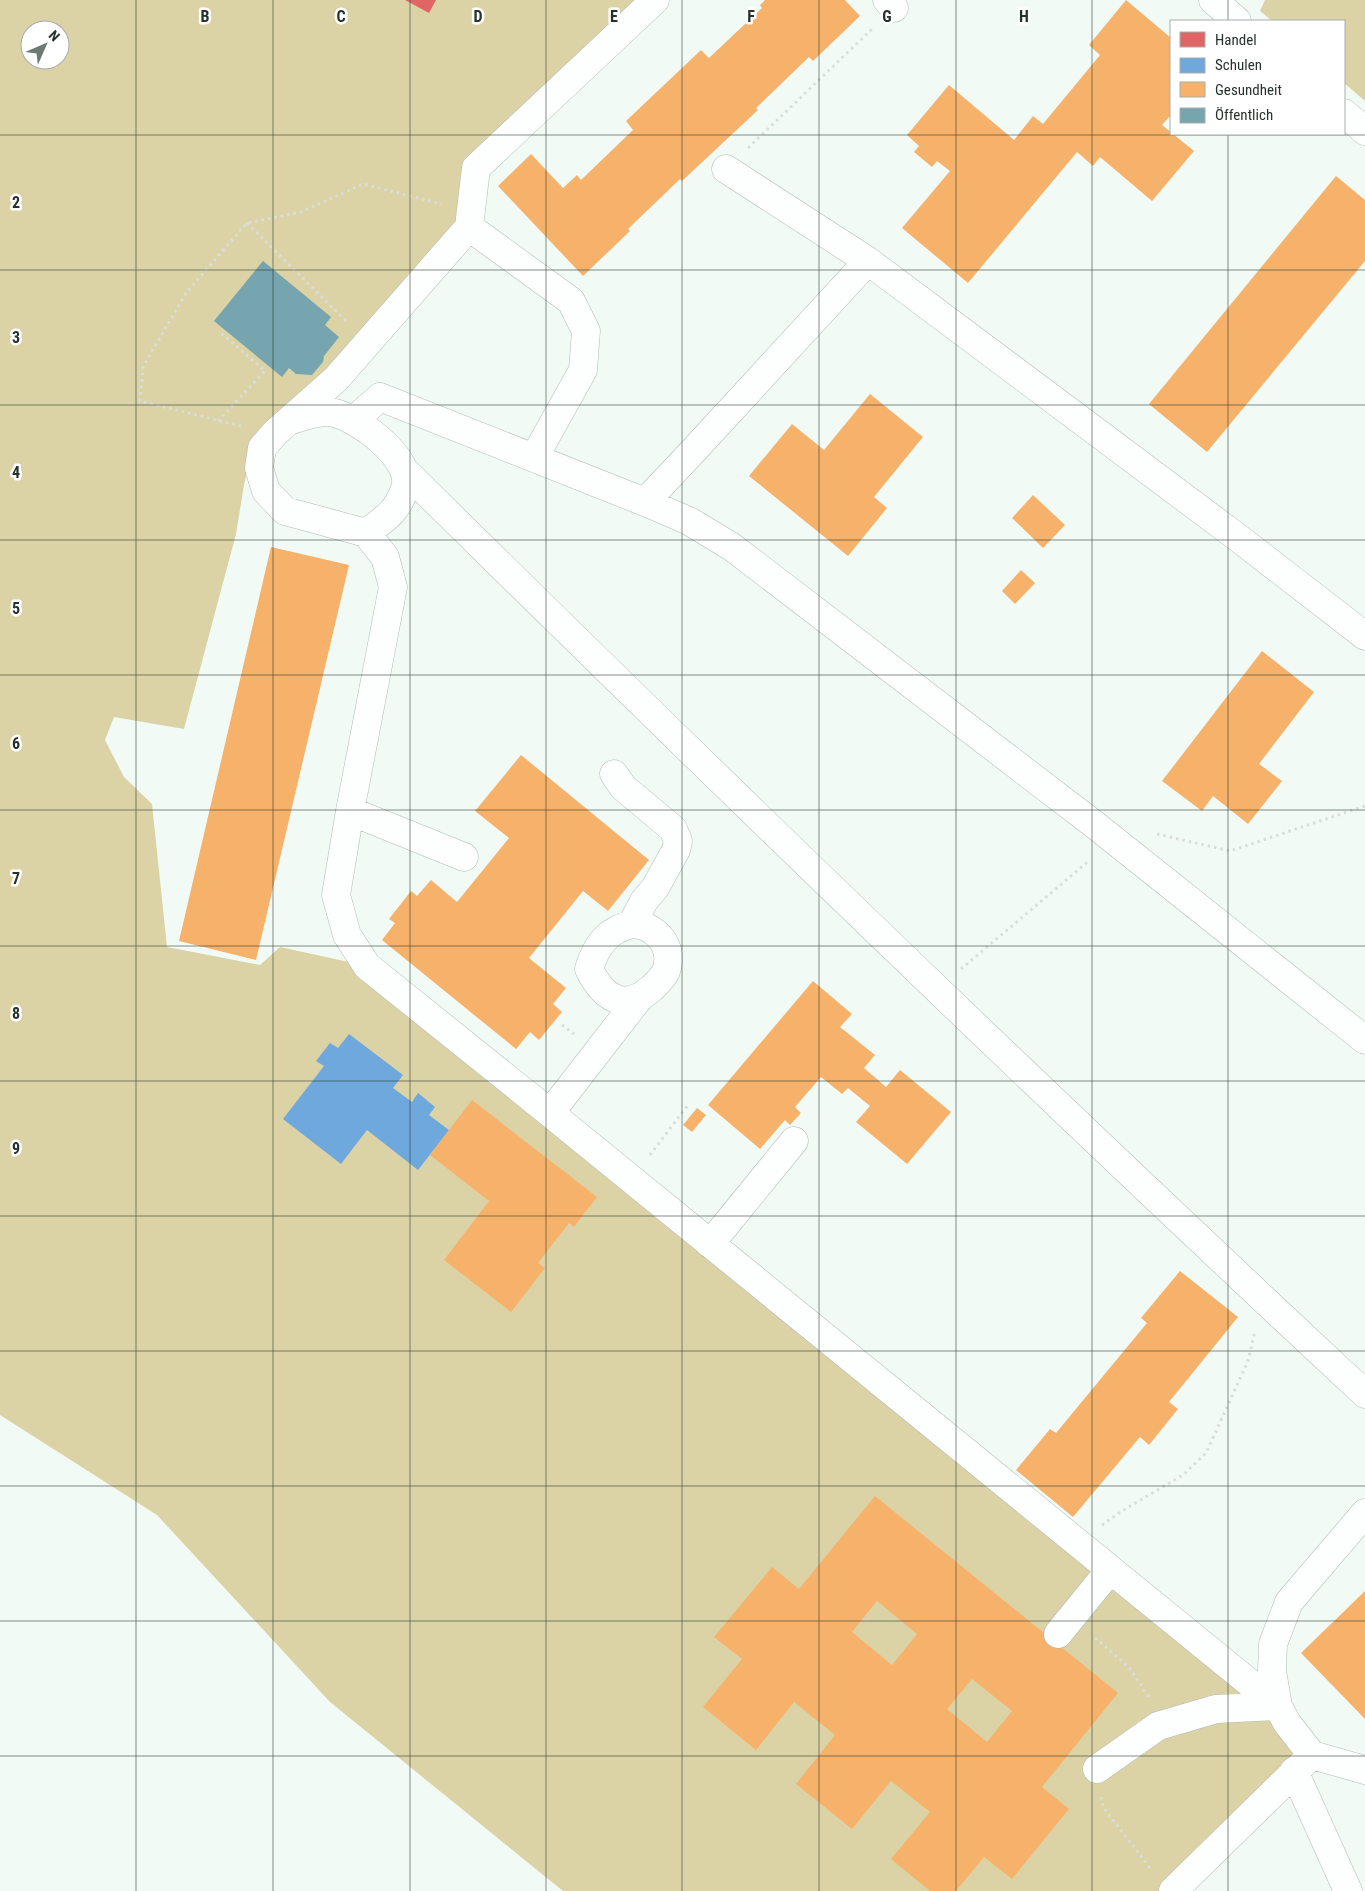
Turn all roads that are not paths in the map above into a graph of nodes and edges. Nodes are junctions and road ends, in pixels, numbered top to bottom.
1 (656, 0) edge
2 (1212, 0) edge
3 (1236, 20) edge
4 (1345, 114) edge
5 (1365, 131) edge
6 (726, 169) road end
7 (469, 228) junction
8 (868, 260) junction
9 (354, 420) junction
10 (284, 426) junction
11 (534, 458) junction
12 (406, 472) junction
13 (645, 502) junction
14 (366, 533) junction
15 (1365, 636) edge
16 (614, 774) dead end
17 (350, 811) junction
18 (464, 857) dead end
19 (632, 924) junction
20 (640, 997) junction
21 (1365, 1040) edge
22 (550, 1113) junction
23 (794, 1141) dead end
24 (710, 1244) junction
25 (1365, 1394) edge
26 (1365, 1512) edge
27 (1110, 1570) junction
28 (1064, 1626) road end
29 (1278, 1706) junction
30 (1303, 1763) junction
31 (1097, 1769) road end
32 (1365, 1770) edge
33 (1165, 1883) edge
34 (1348, 1891) edge

1 - 7 lane
2 - 3 lane
4 - 5 lane
6 - 8 lane
7 - 10 lane
7 - 11 lane
8 - 13 lane
8 - 15 lane
9 - 10 lane
9 - 11 lane
9 - 12 lane
10 - 14 lane
11 - 13 lane
12 - 14 lane
12 - 25 lane
13 - 21 lane
14 - 17 lane
16 - 19 lane
17 - 18 lane
17 - 22 lane
19 - 20 lane
19 - 20 lane
20 - 22 lane
22 - 24 lane
23 - 24 lane
24 - 27 lane
26 - 29 lane
27 - 28 lane
27 - 29 lane
29 - 30 lane
29 - 31 lane
30 - 32 lane
30 - 33 lane
30 - 34 lane

